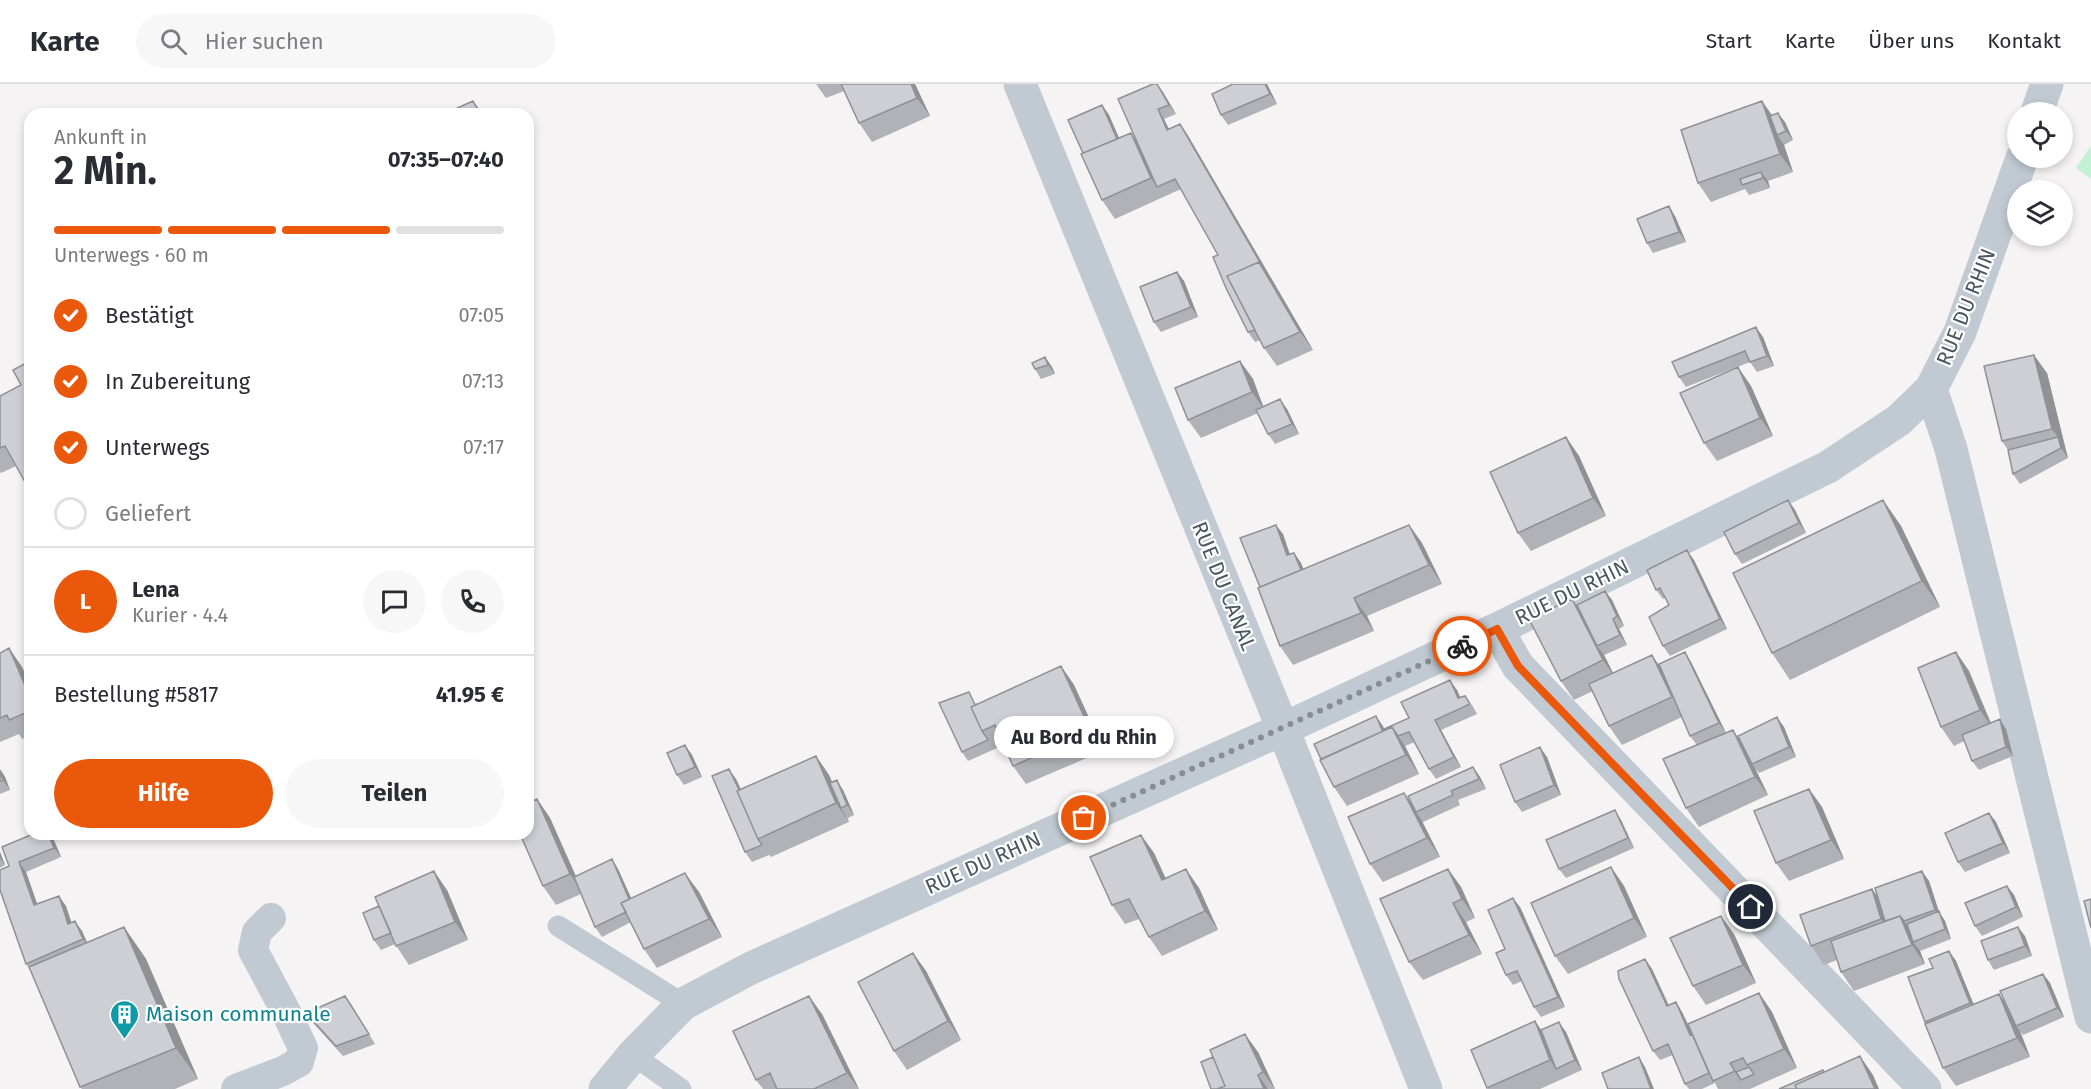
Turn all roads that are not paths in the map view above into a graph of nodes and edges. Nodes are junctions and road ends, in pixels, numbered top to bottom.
1 (1020, 84) edge
2 (2047, 84) edge
3 (2041, 102) edge
4 (2018, 168) edge
5 (1930, 389) junction
6 (1497, 629) junction
7 (1283, 729) junction
8 (271, 918) dead end
9 (558, 926) dead end
10 (683, 1004) junction
11 (2091, 1017) edge
12 (633, 1055) junction
13 (236, 1089) edge
14 (605, 1089) edge
15 (681, 1089) edge
16 (1426, 1089) edge
17 (1925, 1089) edge

1 - 7 street, RUE DU CANAL
2 - 3 street
4 - 5 street, RUE DU RHIN
5 - 6 street, RUE DU RHIN
5 - 11 street
6 - 7 street, RUE DU RHIN
6 - 17 street
7 - 10 street, RUE DU RHIN
7 - 16 street, RUE DU CANAL
8 - 13 street
9 - 10 lane
10 - 12 street, RUE DU RHIN
12 - 14 street, RUE DU RHIN
12 - 15 lane

